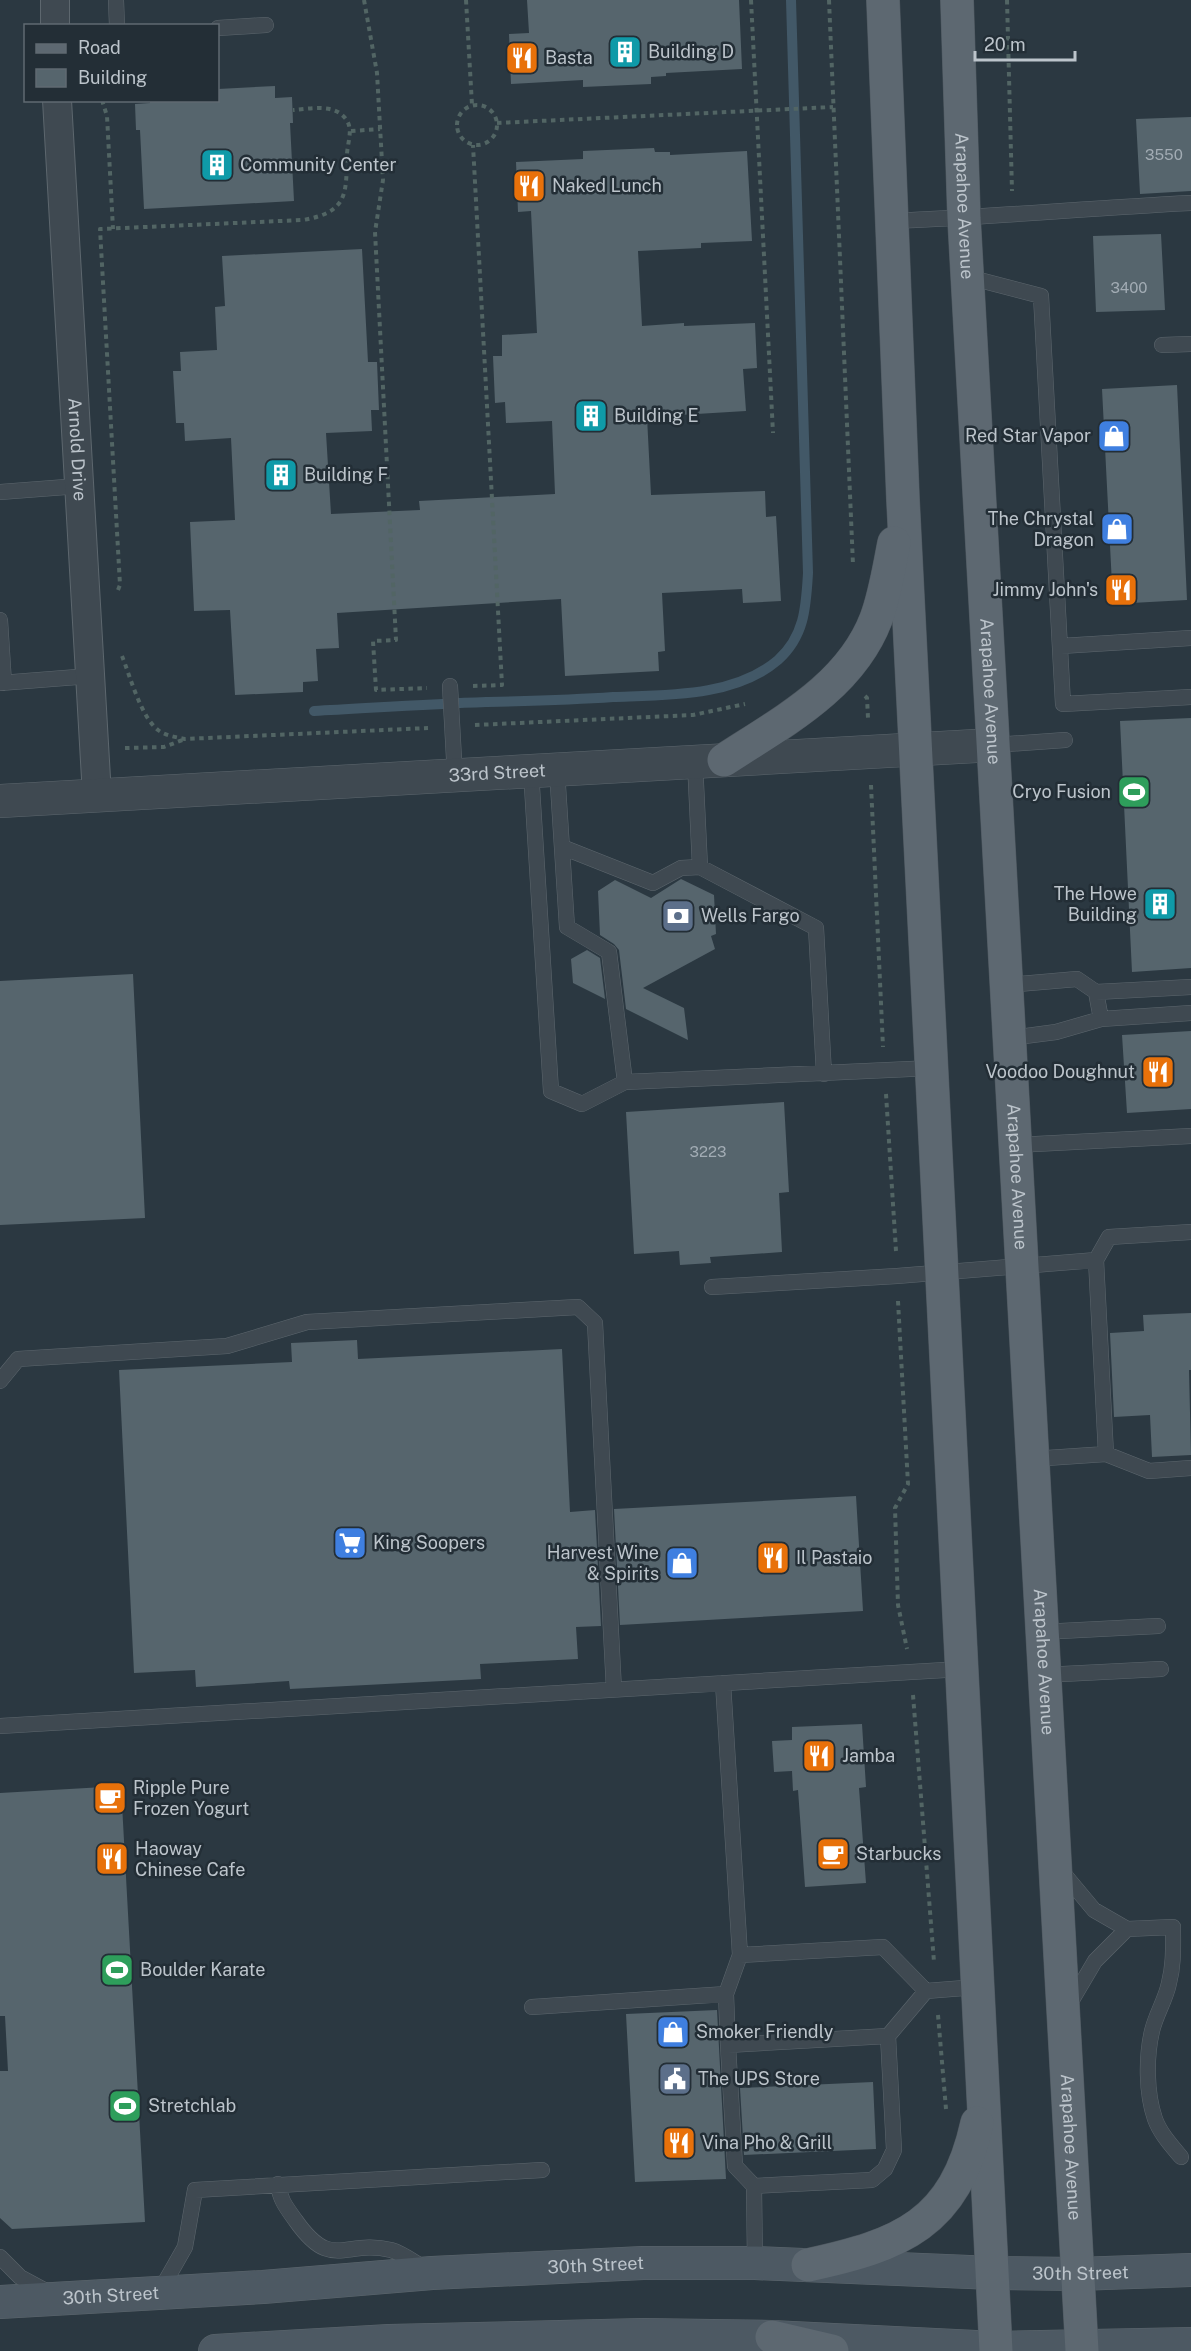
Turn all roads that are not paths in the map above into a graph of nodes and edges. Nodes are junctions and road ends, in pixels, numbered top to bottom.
1 (55, 0) edge
2 (116, 0) edge
3 (883, 0) edge
4 (957, 0) edge
5 (55, 24) edge
6 (117, 24) edge
7 (266, 26) dead end
8 (219, 28) edge
9 (57, 102) edge
10 (1191, 203) edge
11 (964, 218) junction
12 (891, 221) junction
13 (968, 277) junction
14 (1191, 344) edge
15 (1162, 345) dead end
16 (79, 486) junction
17 (0, 492) edge
18 (903, 500) junction
19 (0, 620) edge
20 (1191, 638) edge
21 (1061, 646) junction
22 (90, 676) junction
23 (2, 683) edge
24 (450, 686) dead end
25 (1191, 697) edge
26 (1065, 740) dead end
27 (994, 745) junction
28 (916, 748) junction
29 (709, 761) junction
30 (544, 771) junction
31 (455, 777) junction
32 (97, 796) junction
33 (0, 801) edge
34 (562, 847) junction
35 (700, 867) junction
36 (1006, 985) junction
37 (1191, 987) edge
38 (1096, 992) junction
39 (1191, 1013) edge
40 (1101, 1019) junction
41 (1010, 1038) junction
42 (932, 1068) junction
43 (824, 1074) junction
44 (625, 1082) junction
45 (1191, 1136) edge
46 (1015, 1144) junction
47 (1191, 1232) edge
48 (1096, 1260) junction
49 (1021, 1265) junction
50 (943, 1272) junction
51 (712, 1287) dead end
52 (0, 1381) edge
53 (1106, 1454) junction
54 (1032, 1459) junction
55 (1191, 1468) edge
56 (1158, 1626) dead end
57 (1041, 1632) junction
58 (962, 1669) junction
59 (1161, 1669) dead end
60 (1043, 1675) junction
61 (723, 1683) junction
62 (614, 1690) junction
63 (0, 1726) edge
64 (1054, 1861) junction
65 (1127, 1929) junction
66 (740, 1955) junction
67 (977, 1987) junction
68 (931, 1991) junction
69 (726, 1994) junction
70 (532, 2007) dead end
71 (1064, 2013) junction
72 (888, 2036) junction
73 (728, 2045) junction
74 (983, 2094) junction
75 (1181, 2157) dead end
76 (542, 2170) dead end
77 (278, 2184) junction
78 (754, 2186) junction
79 (0, 2258) edge
80 (755, 2263) junction
81 (808, 2265) junction
82 (1191, 2270) edge
83 (432, 2273) junction
84 (993, 2273) junction
85 (1077, 2274) junction
86 (160, 2291) junction
87 (59, 2298) junction
88 (0, 2302) edge
89 (772, 2337) junction
90 (1191, 2344) edge
91 (996, 2349) edge
92 (1082, 2349) edge
93 (215, 2351) edge
94 (832, 2351) edge

1 - 5 street
2 - 6 lane
3 - 12 main road
4 - 11 main road, Arapahoe Avenue
7 - 8 lane
9 - 16 street, Arnold Drive
10 - 11 lane
11 - 12 lane
11 - 13 main road, Arapahoe Avenue
12 - 18 main road
13 - 21 lane
13 - 27 main road, Arapahoe Avenue
14 - 15 lane
16 - 17 lane
16 - 22 street, Arnold Drive
18 - 28 main road
18 - 29 main road
19 - 23 lane
20 - 21 lane
21 - 25 lane
22 - 23 lane
22 - 32 street, Arnold Drive
24 - 31 lane
26 - 27 lane
27 - 28 street, 33rd Street
27 - 36 main road, Arapahoe Avenue
28 - 29 street, 33rd Street
28 - 42 main road
29 - 30 street, 33rd Street
29 - 35 lane
30 - 31 street, 33rd Street
30 - 34 lane
30 - 44 lane
31 - 32 street, 33rd Street
32 - 33 street, 33rd Street
34 - 35 lane
34 - 44 lane
35 - 43 lane
36 - 38 lane
36 - 41 main road, Arapahoe Avenue
37 - 38 lane
38 - 40 lane
39 - 40 lane
40 - 41 lane
41 - 46 main road, Arapahoe Avenue
42 - 43 lane
42 - 50 main road
43 - 44 lane
45 - 46 lane
46 - 49 main road, Arapahoe Avenue
47 - 48 lane
48 - 49 lane
48 - 53 lane
49 - 50 lane
49 - 54 main road, Arapahoe Avenue
50 - 51 lane
50 - 58 main road
52 - 62 lane
53 - 54 lane
53 - 55 lane
54 - 57 main road, Arapahoe Avenue
56 - 57 lane
57 - 60 main road, Arapahoe Avenue
58 - 61 lane
58 - 67 main road
59 - 60 lane
60 - 64 main road, Arapahoe Avenue
61 - 62 lane
61 - 66 lane
62 - 63 lane
64 - 65 lane
64 - 71 main road, Arapahoe Avenue
65 - 71 lane
65 - 75 lane
66 - 68 lane
66 - 69 lane
67 - 68 lane
67 - 74 main road
68 - 72 lane
69 - 70 lane
69 - 73 lane
71 - 85 main road, Arapahoe Avenue
72 - 73 lane
72 - 78 lane
73 - 78 lane
74 - 81 main road
74 - 84 main road
76 - 77 lane
77 - 83 lane
77 - 86 lane
78 - 80 lane
79 - 87 lane
80 - 81 main road, 30th Street
80 - 83 main road, 30th Street
81 - 84 main road, 30th Street
82 - 85 main road, 30th Street
83 - 86 main road, 30th Street
84 - 85 main road, 30th Street
84 - 91 main road
85 - 92 main road, Arapahoe Avenue
86 - 87 main road, 30th Street
87 - 88 main road, 30th Street
89 - 91 main road
89 - 93 main road
89 - 94 main road
90 - 92 main road
91 - 92 main road

